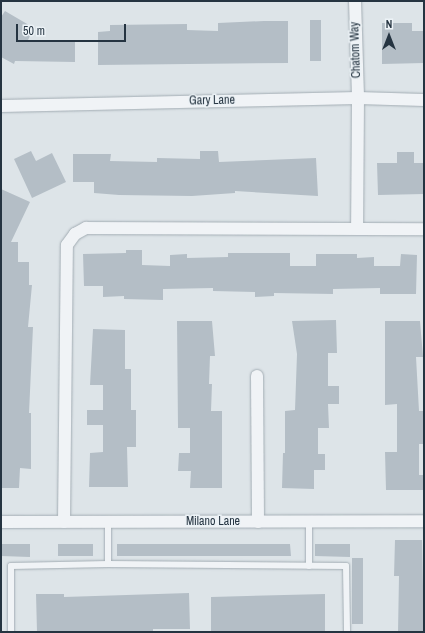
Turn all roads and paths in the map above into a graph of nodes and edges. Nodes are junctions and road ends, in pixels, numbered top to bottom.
1 (355, 1) edge
2 (358, 98) junction
3 (424, 100) edge
4 (1, 106) edge
5 (356, 229) junction
6 (424, 229) edge
7 (257, 376) dead end
8 (424, 521) edge
9 (1, 522) edge
10 (64, 522) junction
11 (108, 522) junction
12 (258, 522) junction
13 (309, 522) junction
14 (108, 564) junction
15 (309, 566) junction
16 (11, 632) edge
17 (347, 632) edge

1 - 2 street, Chatom Way
2 - 3 street, Gary Lane
2 - 4 street, Gary Lane
2 - 5 street, Chatom Way
5 - 6 street
5 - 10 street
7 - 12 street
8 - 13 street, Milano Lane
9 - 10 street, Milano Lane
10 - 11 street, Milano Lane
11 - 12 street, Milano Lane
11 - 14 lane
12 - 13 street, Milano Lane
13 - 15 lane
14 - 15 lane
14 - 16 lane
15 - 17 lane

